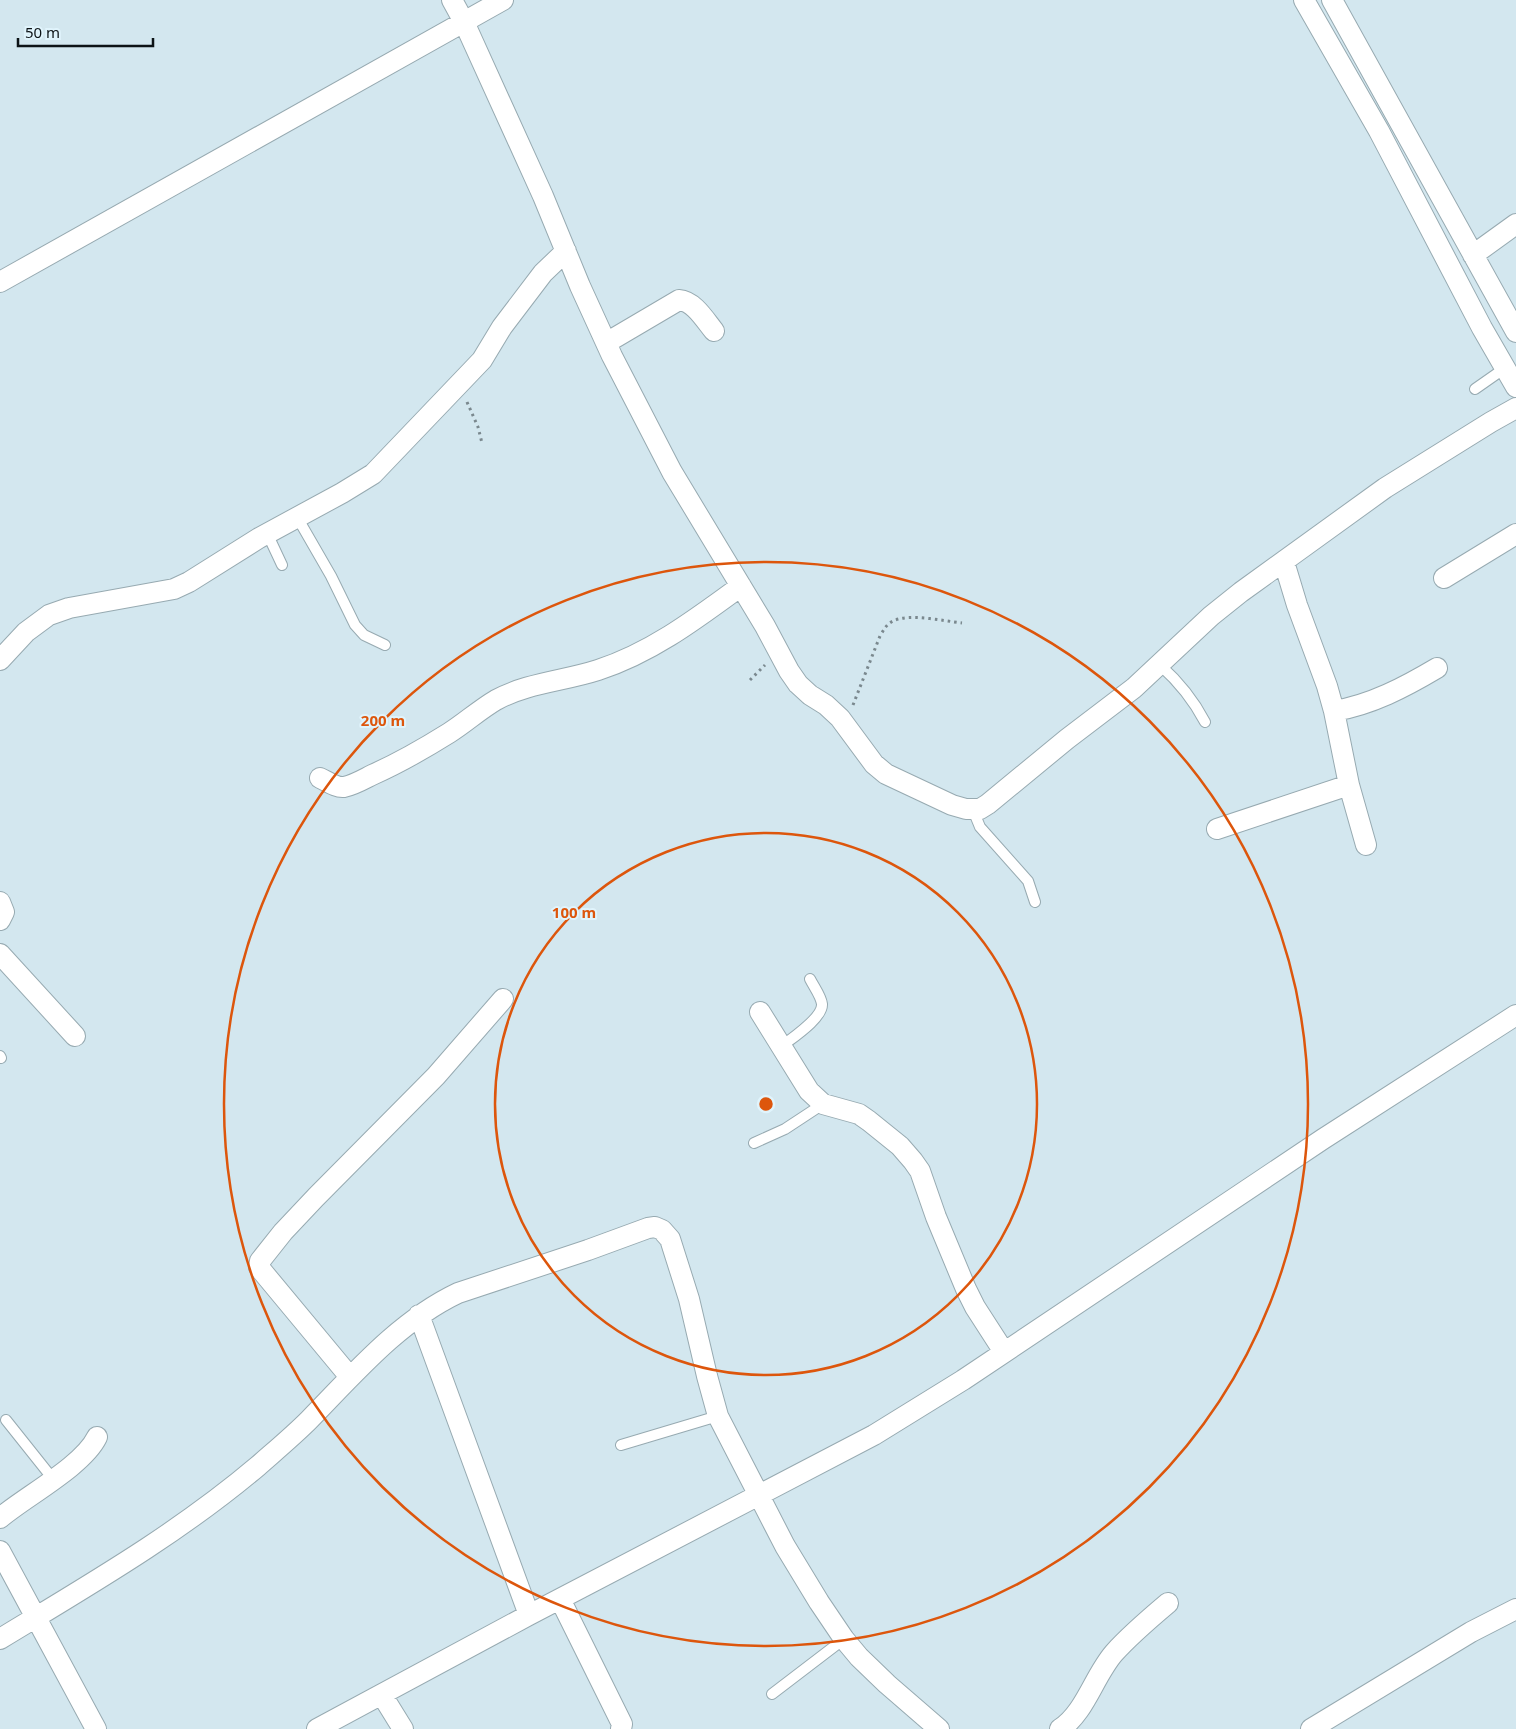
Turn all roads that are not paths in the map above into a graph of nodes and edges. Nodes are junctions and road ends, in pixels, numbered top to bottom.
1 (452, 0) edge
2 (503, 0) edge
3 (1304, 0) edge
4 (1332, 0) edge
5 (464, 22) junction
6 (1516, 224) edge
7 (566, 251) junction
8 (1473, 255) junction
9 (0, 282) edge
10 (714, 331) dead end
11 (1516, 332) edge
12 (606, 343) junction
13 (1505, 368) junction
14 (1516, 387) edge
15 (1475, 388) dead end
16 (1516, 408) edge
17 (297, 517) junction
18 (267, 533) junction
19 (1516, 534) edge
20 (1284, 562) junction
21 (282, 565) dead end
22 (1444, 578) dead end
23 (741, 586) junction
24 (385, 644) dead end
25 (0, 660) edge
26 (1160, 665) junction
27 (1437, 668) dead end
28 (1334, 710) junction
29 (1206, 722) dead end
30 (320, 778) dead end
31 (1349, 785) junction
32 (973, 810) junction
33 (1218, 829) dead end
34 (1366, 845) dead end
35 (0, 902) edge
36 (1035, 902) dead end
37 (0, 920) edge
38 (0, 954) edge
39 (810, 979) dead end
40 (503, 1000) dead end
41 (760, 1012) dead end
42 (1516, 1015) edge
43 (74, 1036) dead end
44 (782, 1046) junction
45 (823, 1104) junction
46 (754, 1144) dead end
47 (419, 1315) junction
48 (1004, 1352) junction
49 (350, 1376) junction
50 (718, 1416) junction
51 (6, 1420) dead end
52 (97, 1438) dead end
53 (621, 1445) dead end
54 (53, 1479) junction
55 (759, 1494) junction
56 (2, 1513) edge
57 (0, 1551) edge
58 (560, 1599) junction
59 (1168, 1603) dead end
60 (1516, 1609) edge
61 (529, 1615) junction
62 (36, 1618) junction
63 (0, 1639) edge
64 (844, 1639) junction
65 (772, 1694) dead end
66 (382, 1695) junction
67 (96, 1729) edge
68 (317, 1729) edge
69 (403, 1729) edge
70 (621, 1729) edge
71 (939, 1729) edge
72 (1060, 1729) edge
73 (1311, 1729) edge

1 - 5 street
2 - 5 street
3 - 13 street
4 - 8 street
5 - 7 street
5 - 9 street
6 - 8 street
7 - 12 street
7 - 17 street
8 - 11 street
10 - 12 street
12 - 23 street
13 - 14 street
13 - 15 lane
16 - 20 street
17 - 18 street
17 - 24 lane
18 - 21 lane
18 - 25 street
19 - 22 street
20 - 26 street
20 - 28 street
23 - 30 street
23 - 32 street
26 - 29 lane
26 - 32 street
27 - 28 street
28 - 31 street
31 - 33 street
31 - 34 street
32 - 36 lane
35 - 37 street
38 - 43 street
39 - 44 lane
40 - 49 street
41 - 44 street
42 - 48 street
44 - 45 street
45 - 46 lane
45 - 48 street
47 - 49 street
47 - 50 street
47 - 61 street
48 - 55 street
49 - 62 street
50 - 53 lane
50 - 55 street
51 - 54 lane
52 - 54 street
54 - 56 street
55 - 58 street
55 - 64 street
57 - 62 street
58 - 61 street
58 - 70 street
59 - 72 street
60 - 73 street
61 - 66 street
62 - 63 street
62 - 67 street
64 - 65 lane
64 - 71 street
66 - 68 street
66 - 69 street

